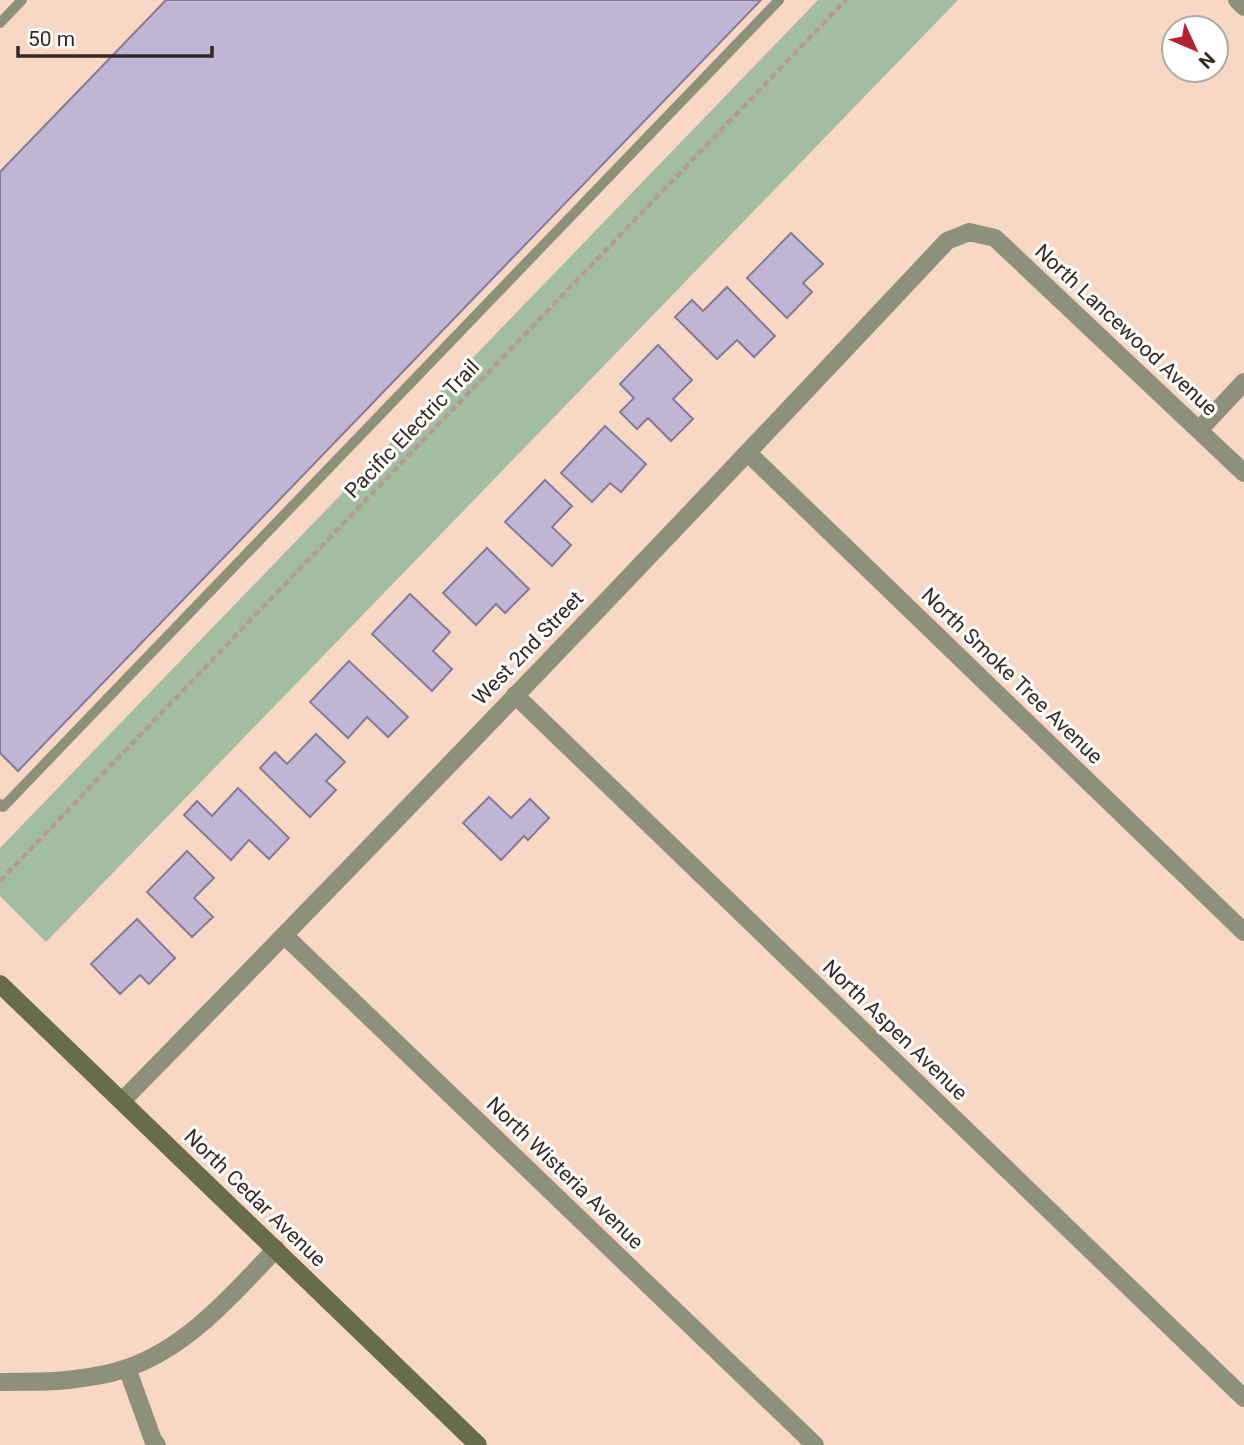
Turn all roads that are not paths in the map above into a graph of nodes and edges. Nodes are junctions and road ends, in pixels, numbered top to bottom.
1 (22, 0) edge
2 (779, 0) edge
3 (1237, 0) edge
4 (1244, 7) edge
5 (0, 23) edge
6 (969, 232) joint
7 (1244, 382) edge
8 (1199, 430) junction
9 (748, 453) junction
10 (1244, 473) edge
11 (514, 695) junction
12 (0, 804) edge
13 (1244, 932) edge
14 (285, 935) junction
15 (0, 984) edge
16 (122, 1101) junction
17 (276, 1249) junction
18 (127, 1368) junction
19 (0, 1382) edge
20 (1244, 1398) edge
21 (157, 1445) edge
22 (478, 1445) edge
23 (815, 1445) edge

1 - 5 lane
2 - 12 lane
3 - 4 street
6 - 8 street, North Lancewood Avenue
6 - 9 street, West 2nd Street
7 - 8 street
8 - 10 street, North Lancewood Avenue
9 - 11 street, West 2nd Street
9 - 13 street, North Smoke Tree Avenue
11 - 14 street, West 2nd Street
11 - 20 street, North Aspen Avenue
14 - 16 street, West 2nd Street
14 - 23 street, North Wisteria Avenue
15 - 16 main road, North Cedar Avenue
16 - 17 main road, North Cedar Avenue
17 - 18 street
17 - 22 main road, North Cedar Avenue
18 - 19 street
18 - 21 street

